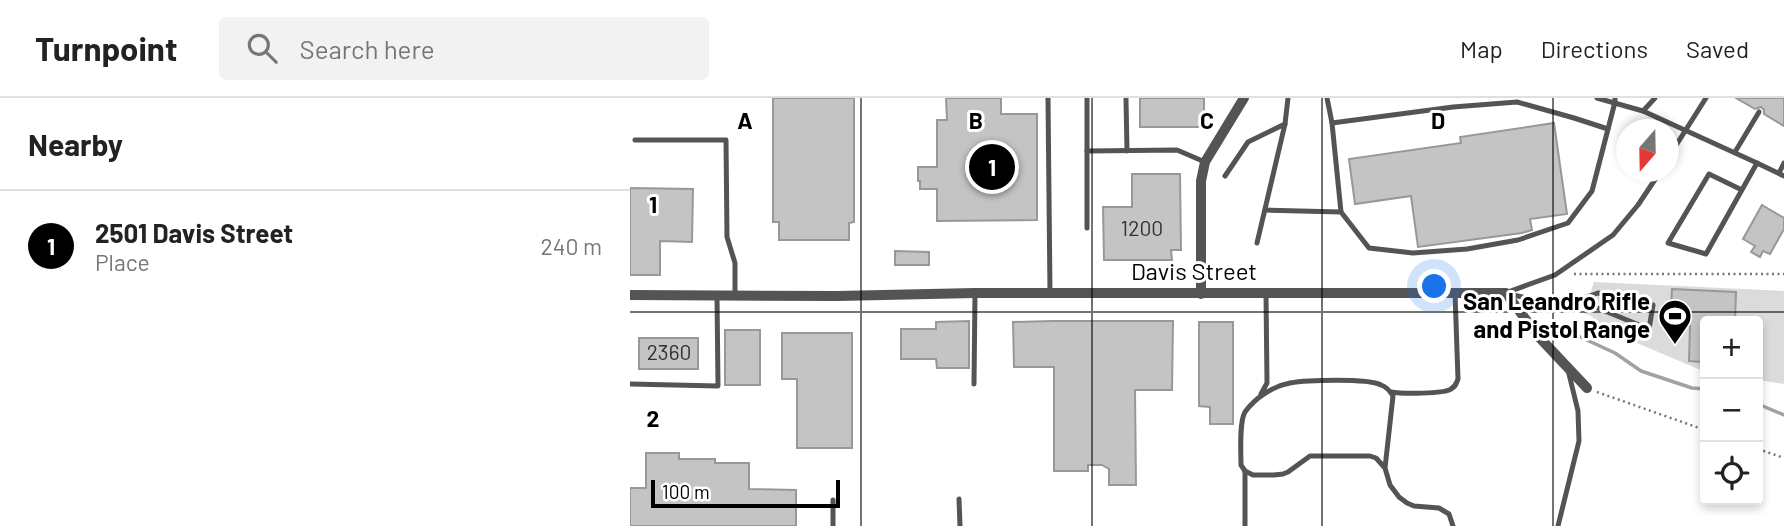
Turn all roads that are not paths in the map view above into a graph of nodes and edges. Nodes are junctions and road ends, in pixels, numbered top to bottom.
1 (1048, 98) edge
2 (1087, 98) edge
3 (1244, 98) edge
4 (1288, 98) edge
5 (1327, 98) edge
6 (1597, 98) edge
7 (1655, 98) edge
8 (1706, 98) edge
9 (1126, 99) edge
10 (1615, 100) edge
11 (1643, 111) junction
12 (1759, 112) dead end
13 (1332, 123) junction
14 (1285, 124) junction
15 (1608, 129) junction
16 (1687, 131) junction
17 (635, 140) dead end
18 (1679, 142) edge
19 (1087, 151) junction
20 (1127, 151) junction
21 (1735, 152) junction
22 (1205, 162) junction
23 (1757, 163) junction
24 (1784, 163) edge
25 (1781, 175) edge
26 (1225, 176) dead end
27 (1653, 182) edge
28 (1742, 190) junction
29 (1265, 210) junction
30 (1341, 212) junction
31 (1087, 228) dead end
32 (1257, 243) dead end
33 (975, 293) junction
34 (1050, 293) junction
35 (1455, 293) junction
36 (1506, 293) junction
37 (1201, 294) junction
38 (1266, 294) junction
39 (630, 295) edge
40 (718, 296) junction
41 (735, 296) junction
42 (1578, 300) junction
43 (1568, 368) junction
44 (630, 384) edge
45 (974, 384) dead end
46 (1587, 388) road end
47 (1391, 393) junction
48 (1260, 397) junction
49 (1385, 468) junction
50 (1245, 471) junction
51 (959, 499) dead end
52 (833, 500) dead end
53 (833, 526) edge
54 (960, 526) edge
55 (1245, 526) edge
56 (1453, 526) edge
57 (1558, 526) edge

1 - 34 lane
2 - 19 lane
3 - 22 street
4 - 14 lane
5 - 13 lane
6 - 10 lane
7 - 11 lane
8 - 16 lane
9 - 20 lane
10 - 11 lane
10 - 15 lane
11 - 16 lane
12 - 21 lane
13 - 15 lane
13 - 30 lane
14 - 26 lane
14 - 29 lane
15 - 30 lane
16 - 18 lane
16 - 21 lane
17 - 41 lane
19 - 20 lane
19 - 31 lane
20 - 22 lane
21 - 23 lane
22 - 37 street
23 - 25 lane
23 - 28 lane
24 - 25 lane
27 - 36 lane
28 - 28 lane
29 - 30 lane
29 - 32 lane
33 - 34 street, Davis Street
33 - 41 street, Davis Street
33 - 45 lane
34 - 37 street, Davis Street
35 - 36 street, Davis Street
35 - 38 street, Davis Street
35 - 47 lane
36 - 42 lane
36 - 43 street
37 - 38 street, Davis Street
38 - 48 lane
39 - 40 street, Davis Street
40 - 41 street, Davis Street
40 - 44 lane
42 - 42 lane
43 - 46 street
43 - 57 lane
47 - 48 lane
47 - 49 lane
48 - 50 lane
49 - 50 lane
49 - 56 lane
50 - 55 lane
51 - 54 lane
52 - 53 lane

